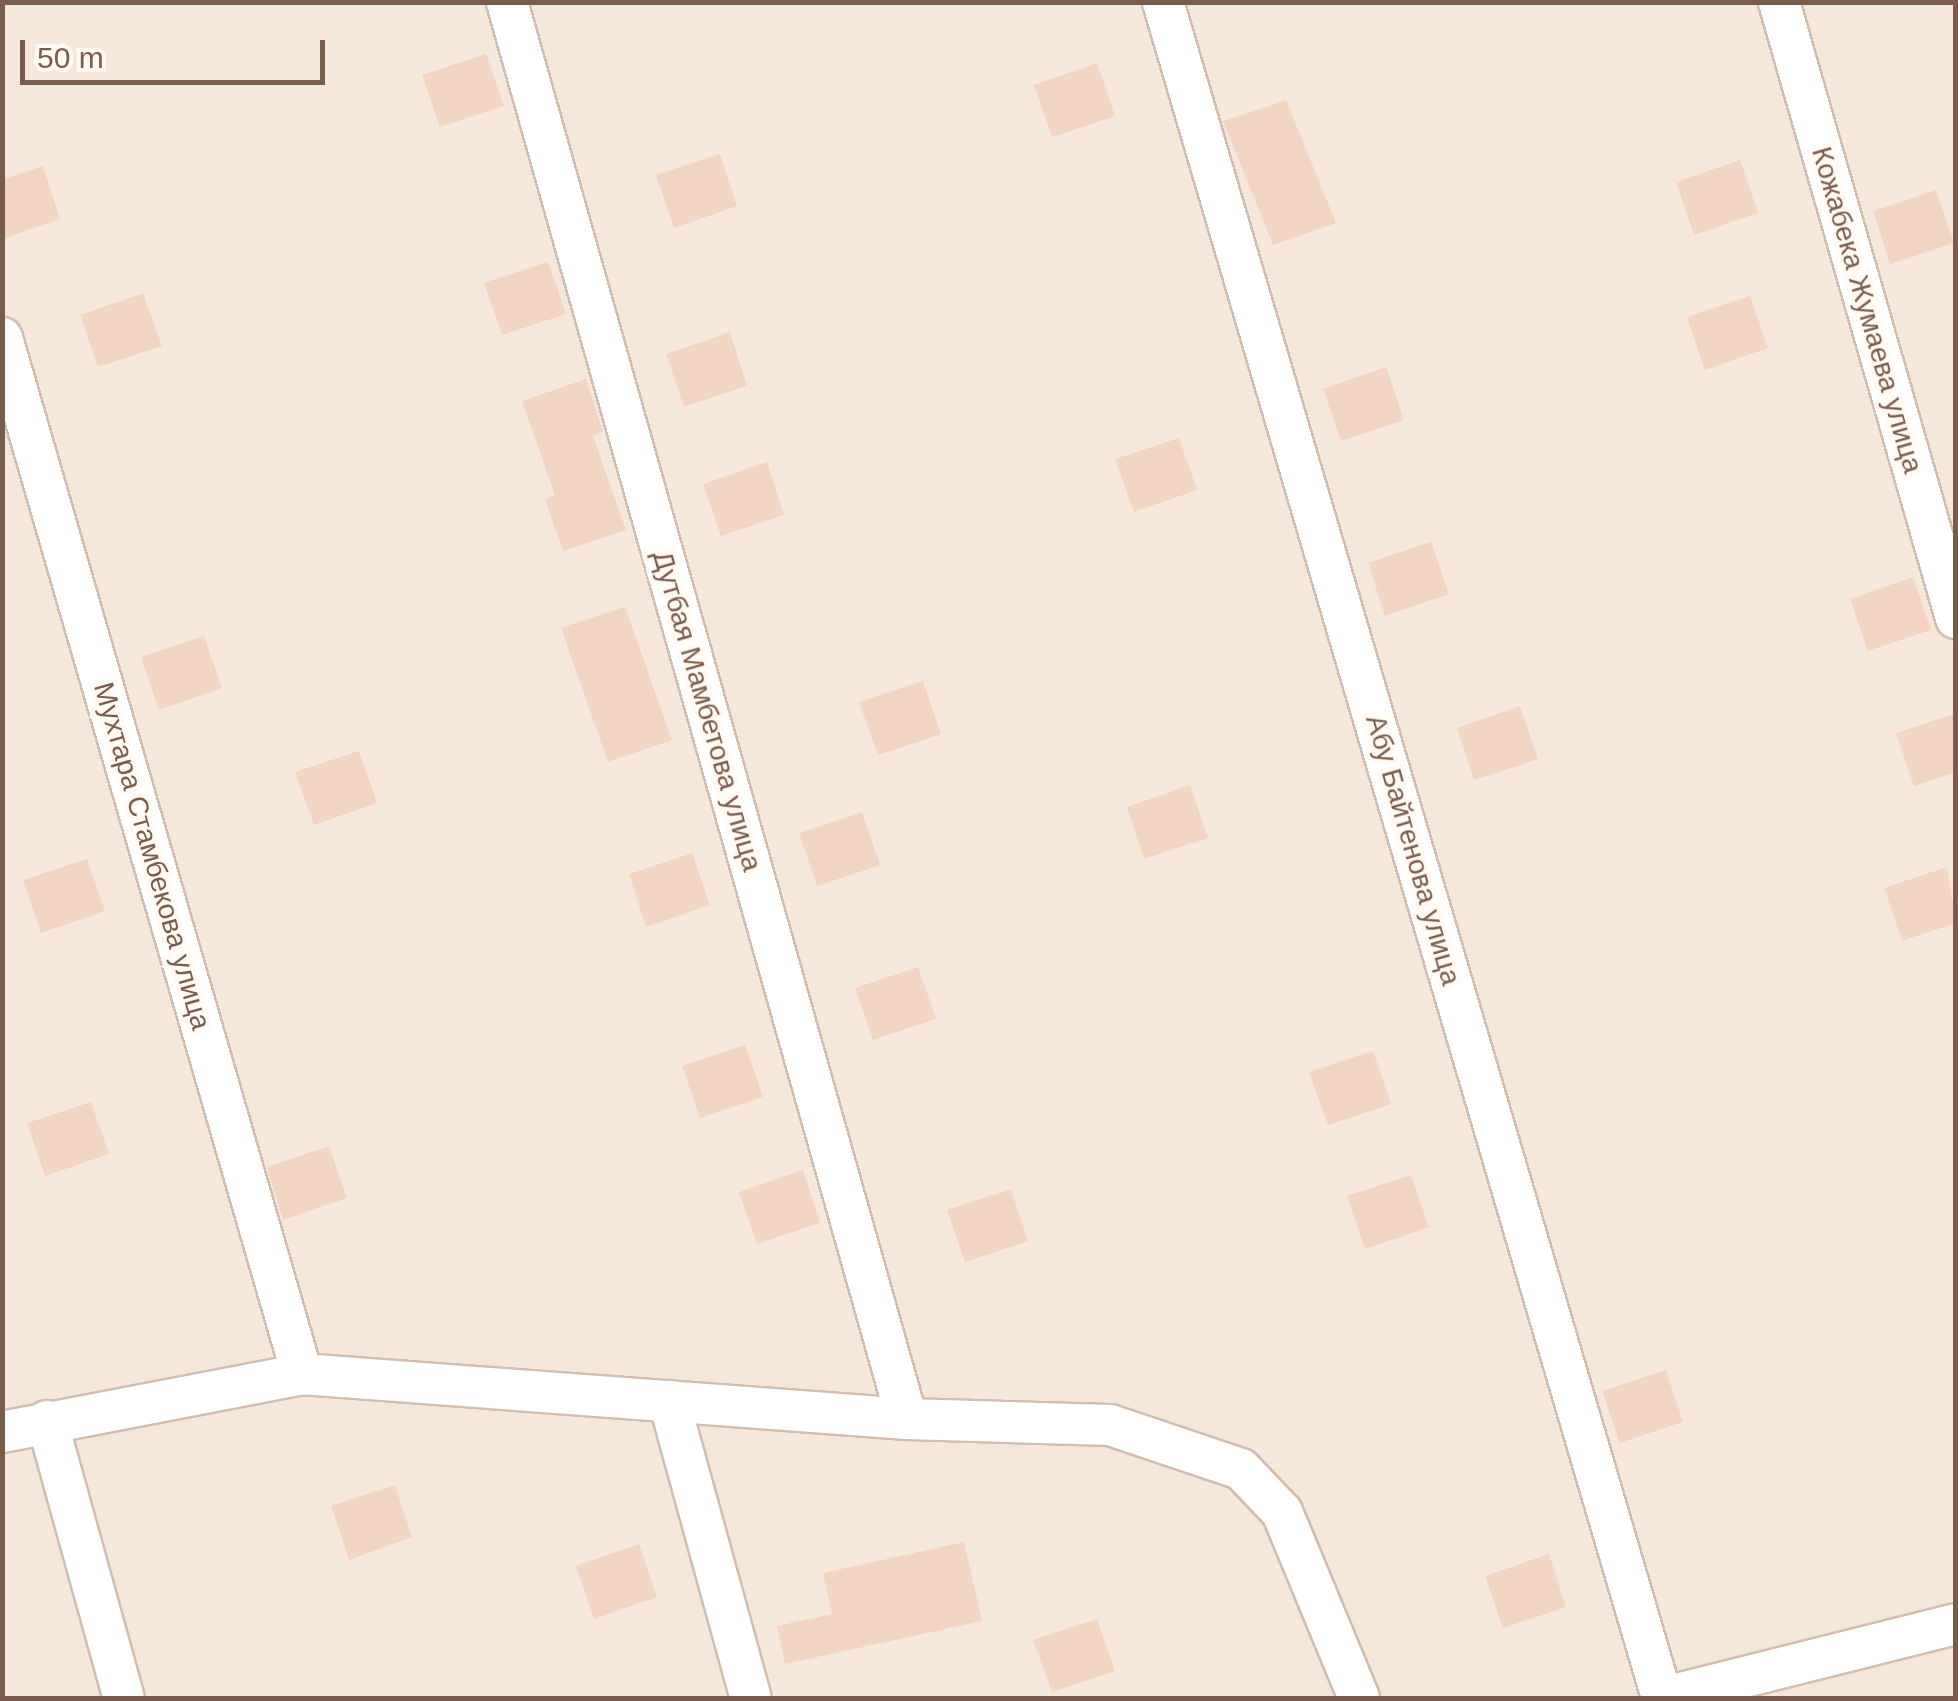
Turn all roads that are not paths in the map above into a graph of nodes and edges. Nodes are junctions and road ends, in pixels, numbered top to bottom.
1 (507, 2) edge
2 (1163, 2) edge
3 (1779, 2) edge
4 (2, 338) edge
5 (1956, 618) edge
6 (302, 1374) junction
7 (669, 1401) junction
8 (908, 1419) junction
9 (47, 1422) junction
10 (2, 1432) edge
11 (1956, 1624) edge
12 (124, 1698) edge
13 (751, 1698) edge
14 (1359, 1698) edge
15 (1661, 1698) edge

1 - 8 street, Дутбая Мамбетова улица
2 - 15 street, Абу Байтенова улица
3 - 5 street, Кожабека Жумаева улица
4 - 6 street, Мухтара Стамбекова улица
6 - 7 street
6 - 9 street
7 - 8 street
7 - 13 street
8 - 14 street
9 - 10 street
9 - 12 street
11 - 15 street

